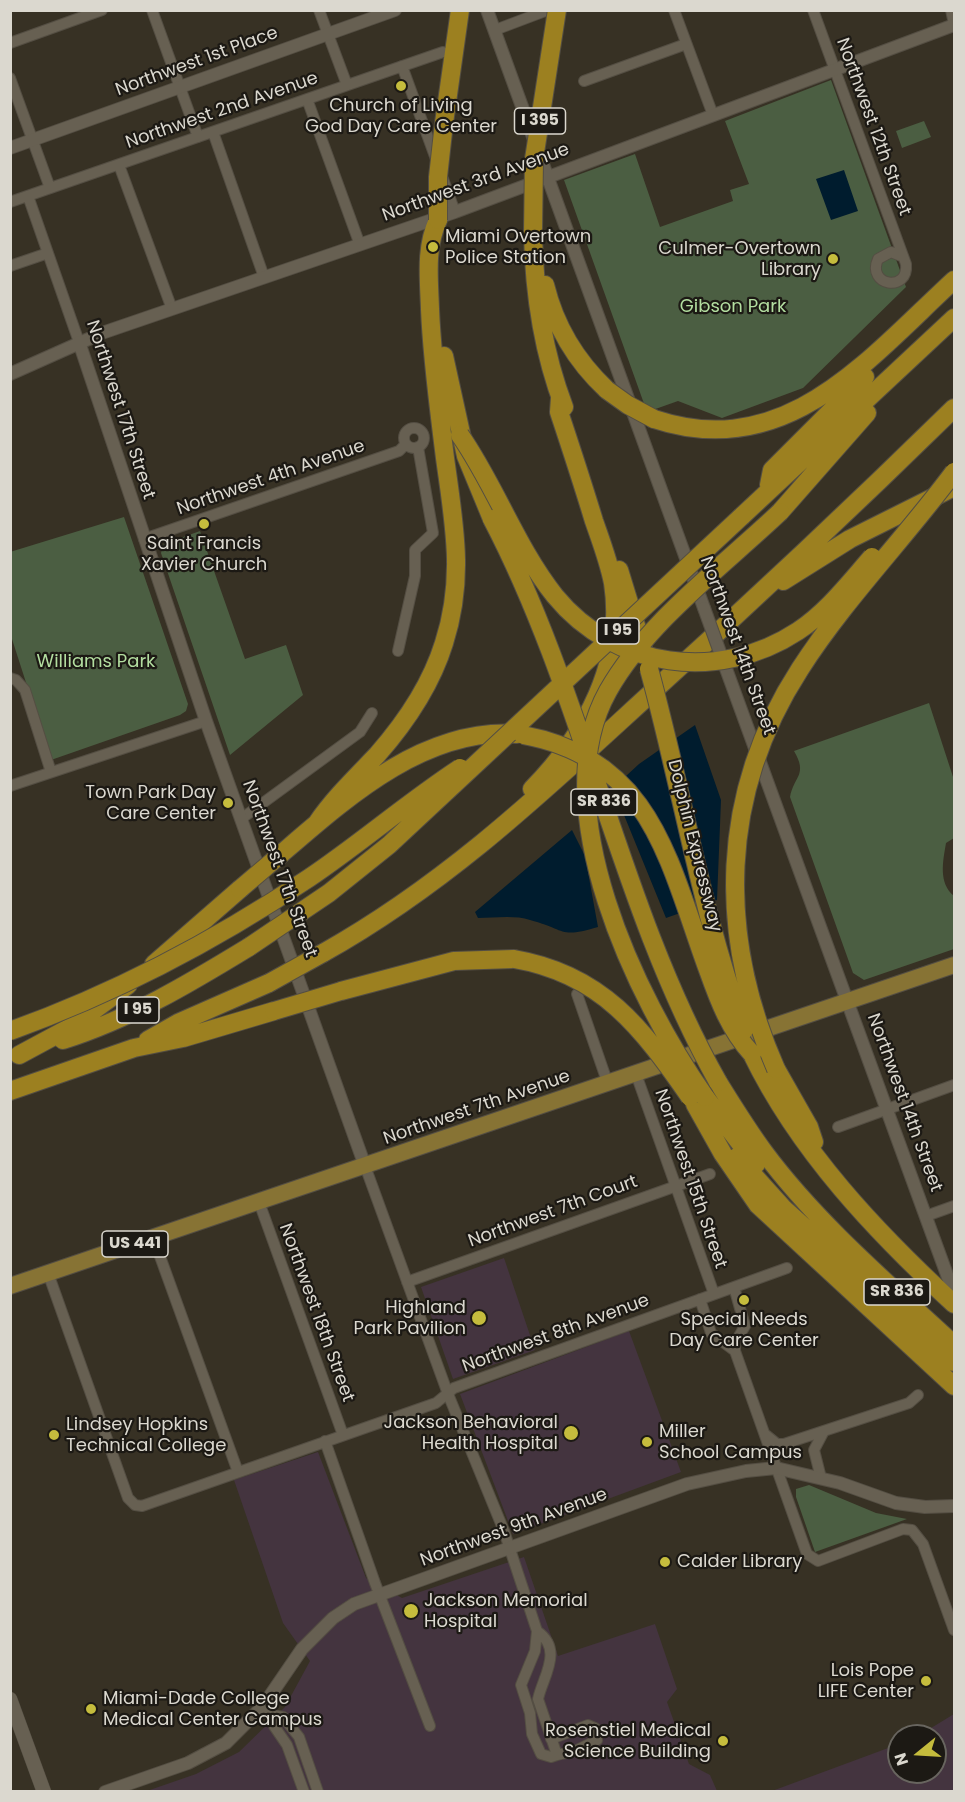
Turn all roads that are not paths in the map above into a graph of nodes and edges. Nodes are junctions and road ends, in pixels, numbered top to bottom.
1 (102, 10) edge
2 (152, 10) edge
3 (319, 10) edge
4 (395, 10) edge
5 (460, 10) edge
6 (487, 10) edge
7 (548, 10) edge
8 (557, 10) edge
9 (674, 10) edge
10 (813, 10) edge
11 (951, 10) edge
12 (954, 24) edge
13 (495, 30) junction
14 (328, 34) junction
15 (10, 43) edge
16 (687, 44) junction
17 (443, 52) dead end
18 (402, 66) junction
19 (834, 69) junction
20 (10, 78) edge
21 (584, 81) dead end
22 (346, 85) junction
23 (180, 87) junction
24 (308, 99) junction
25 (713, 115) junction
26 (213, 132) junction
27 (198, 137) junction
28 (33, 140) junction
29 (10, 148) edge
30 (119, 165) junction
31 (547, 177) junction
32 (50, 188) junction
33 (28, 196) junction
34 (10, 202) edge
35 (455, 212) junction
36 (438, 220) junction
37 (360, 245) junction
38 (48, 253) junction
39 (901, 256) dead end
40 (10, 266) edge
41 (538, 266) junction
42 (264, 277) junction
43 (954, 280) edge
44 (954, 294) edge
45 (172, 309) junction
46 (954, 318) edge
47 (79, 342) junction
48 (10, 374) edge
49 (882, 388) junction
50 (560, 398) junction
51 (954, 408) edge
52 (460, 435) junction
53 (406, 444) junction
54 (418, 447) junction
55 (954, 472) edge
56 (954, 481) edge
57 (954, 487) edge
58 (765, 492) junction
59 (928, 508) junction
60 (144, 539) junction
61 (770, 584) junction
62 (398, 651) dead end
63 (10, 678) edge
64 (372, 713) dead end
65 (206, 721) junction
66 (494, 746) junction
67 (51, 772) junction
68 (10, 786) edge
69 (241, 819) junction
70 (317, 823) junction
71 (505, 826) junction
72 (954, 965) edge
73 (577, 994) dead end
74 (849, 1002) junction
75 (10, 1031) edge
76 (134, 1048) junction
77 (752, 1054) junction
78 (15, 1056) edge
79 (769, 1072) junction
80 (636, 1074) junction
81 (608, 1084) junction
82 (954, 1085) edge
83 (10, 1091) edge
84 (700, 1101) junction
85 (888, 1109) junction
86 (838, 1127) dead end
87 (365, 1166) junction
88 (710, 1174) dead end
89 (675, 1186) junction
90 (259, 1202) junction
91 (954, 1206) edge
92 (926, 1216) junction
93 (153, 1238) junction
94 (859, 1256) junction
95 (787, 1268) dead end
96 (950, 1268) edge
97 (48, 1273) junction
98 (407, 1282) junction
99 (10, 1286) edge
100 (734, 1287) junction
101 (714, 1294) junction
102 (954, 1294) edge
103 (700, 1299) junction
104 (954, 1304) edge
105 (735, 1351) junction
106 (950, 1353) edge
107 (954, 1386) edge
108 (447, 1394) junction
109 (918, 1395) dead end
110 (824, 1431) junction
111 (764, 1433) junction
112 (343, 1435) junction
113 (325, 1441) junction
114 (776, 1468) junction
115 (238, 1472) junction
116 (821, 1478) junction
117 (954, 1506) edge
118 (509, 1549) junction
119 (380, 1595) junction
120 (954, 1630) edge
121 (537, 1631) junction
122 (524, 1677) junction
123 (544, 1682) junction
124 (10, 1699) edge
125 (268, 1711) junction
126 (430, 1726) dead end
127 (551, 1739) junction
128 (556, 1755) junction
129 (44, 1791) edge
130 (105, 1791) edge
131 (304, 1791) edge
132 (318, 1791) edge

1 - 15 street
2 - 23 street
3 - 14 street
4 - 14 street, Northwest 1st Place
5 - 36 highway, bridge
6 - 13 street, Northwest 14th Street
7 - 13 street
8 - 41 highway, I 395, bridge
9 - 16 street
10 - 19 street, Northwest 12th Street
11 - 12 street
12 - 19 street, Northwest 3rd Avenue
13 - 31 street, Northwest 14th Street
14 - 22 street
14 - 23 street, Northwest 1st Place
16 - 21 street
16 - 25 street
17 - 18 street, Northwest 2nd Avenue
18 - 22 street, Northwest 2nd Avenue
18 - 35 street
19 - 25 street, Northwest 3rd Avenue
19 - 39 street, Northwest 12th Street
20 - 28 street
22 - 24 street, Northwest 2nd Avenue
23 - 27 street
23 - 28 street, Northwest 1st Place
24 - 26 street, Northwest 2nd Avenue
24 - 37 street
25 - 31 street, Northwest 3rd Avenue
26 - 27 street, Northwest 2nd Avenue
26 - 42 street
27 - 30 street, Northwest 2nd Avenue
28 - 29 street, Northwest 1st Place
28 - 32 street
30 - 32 street, Northwest 2nd Avenue
30 - 45 street
31 - 35 street, Northwest 3rd Avenue
31 - 74 street, Northwest 14th Street, bridge
32 - 33 street, Northwest 2nd Avenue
33 - 34 street, Northwest 2nd Avenue
33 - 38 street, Northwest 17th Street
35 - 37 street, Northwest 3rd Avenue
36 - 52 highway
36 - 70 highway
37 - 42 street, Northwest 3rd Avenue
38 - 40 street
38 - 47 street, Northwest 17th Street
41 - 43 highway, bridge
41 - 50 highway, I 395
42 - 45 street, Northwest 3rd Avenue
44 - 58 highway
45 - 47 street, Northwest 3rd Avenue
46 - 49 highway, I 95
47 - 48 street, Northwest 3rd Avenue
47 - 60 street, Northwest 17th Street
49 - 58 highway, I 95
49 - 84 highway, bridge
50 - 71 highway
50 - 77 highway, Dolphin Expressway, bridge
51 - 61 highway, I 95
52 - 59 highway, bridge
52 - 94 highway, SR 836, bridge
53 - 54 street
53 - 54 street
53 - 60 street, Northwest 4th Avenue
54 - 62 street
55 - 59 highway, bridge
56 - 59 highway, bridge
57 - 61 highway
58 - 66 highway, I 95, bridge
59 - 79 highway, bridge
60 - 65 street, Northwest 17th Street
61 - 71 highway, I 95
63 - 67 street
64 - 69 street
65 - 67 street
65 - 69 street, Northwest 17th Street
66 - 75 highway, bridge
66 - 78 highway, I 95, bridge
67 - 68 street
69 - 87 street, Northwest 17th Street
70 - 77 highway, bridge
70 - 78 highway, bridge
71 - 76 highway, I 95, bridge
72 - 74 main road, Northwest 7th Avenue / US 441
73 - 81 street
74 - 80 main road, Northwest 7th Avenue / US 441
74 - 85 street, Northwest 14th Street
76 - 83 highway, I 95
76 - 84 highway, bridge
77 - 79 highway, Dolphin Expressway
79 - 104 highway
80 - 81 main road, Northwest 7th Avenue / US 441
80 - 89 street, Northwest 15th Street
81 - 87 main road, Northwest 7th Avenue / US 441
82 - 85 street
84 - 94 highway
84 - 106 highway
84 - 107 highway
85 - 86 street
85 - 92 street, Northwest 14th Street
87 - 90 main road, Northwest 7th Avenue / US 441
87 - 98 street, Northwest 17th Street
88 - 89 street, Northwest 7th Court
89 - 98 street, Northwest 7th Court
89 - 101 street, Northwest 15th Street
90 - 93 main road, Northwest 7th Avenue / US 441
90 - 112 street, Northwest 18th Street
91 - 92 street
92 - 96 street, Northwest 14th Street
93 - 97 main road, Northwest 7th Avenue / US 441
93 - 115 street
94 - 106 highway, SR 836
95 - 100 street, Northwest 8th Avenue
96 - 102 street, Northwest 14th Street
97 - 99 main road, Northwest 7th Avenue / US 441
97 - 115 street, Northwest 8th Avenue
98 - 108 street, Northwest 17th Street
100 - 101 street, Northwest 8th Avenue
100 - 105 street, Northwest 15th Street
101 - 103 street, Northwest 8th Avenue
103 - 105 street
103 - 108 street, Northwest 8th Avenue
105 - 111 street
108 - 112 street, Northwest 8th Avenue
108 - 118 street, Northwest 17th Street
109 - 110 street
110 - 111 street
110 - 116 street
111 - 114 street
112 - 113 street, Northwest 8th Avenue
113 - 115 street, Northwest 8th Avenue
113 - 119 street
114 - 116 street, Northwest 9th Avenue
114 - 118 street, Northwest 9th Avenue
114 - 120 street
116 - 117 street, Northwest 9th Avenue
118 - 119 street, Northwest 9th Avenue
118 - 121 street, Northwest 17th Street
119 - 125 street, Northwest 9th Avenue
119 - 126 street
121 - 122 street
121 - 123 street, Northwest 17th Street
122 - 123 street
122 - 128 street
123 - 127 street, Northwest 17th Street
124 - 129 main road
125 - 130 street, Northwest 9th Avenue
125 - 131 street
125 - 132 street
127 - 128 street, Northwest 17th Street
127 - 128 street

